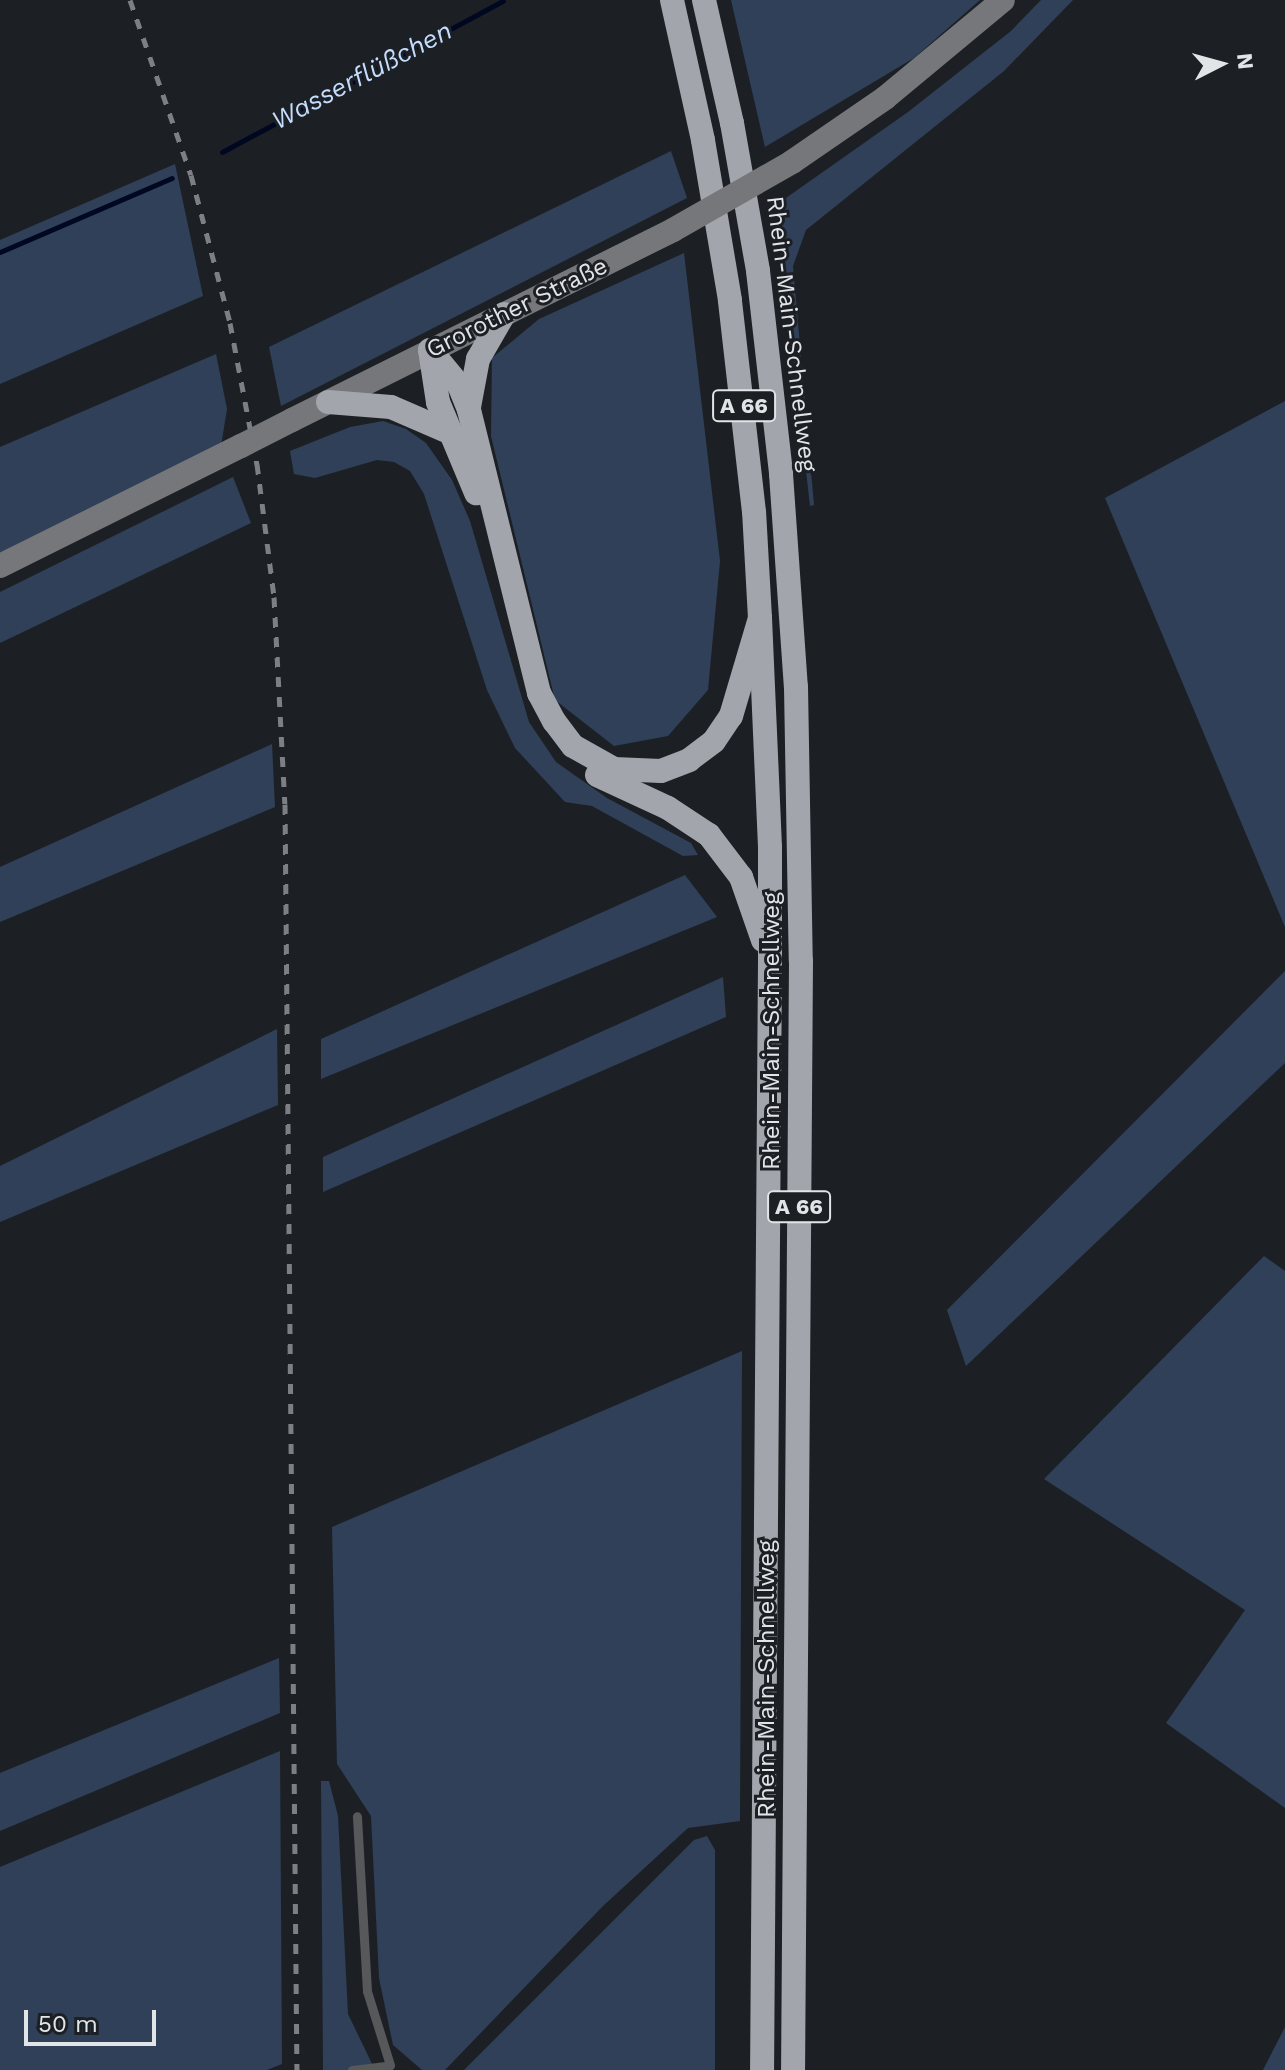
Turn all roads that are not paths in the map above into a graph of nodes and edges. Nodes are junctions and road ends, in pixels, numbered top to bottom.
1 (672, 0) edge
2 (704, 0) edge
3 (1003, 0) edge
4 (504, 314) junction
5 (430, 350) junction
6 (328, 402) junction
7 (469, 410) junction
8 (449, 432) junction
9 (0, 566) edge
10 (760, 618) junction
11 (770, 961) junction
12 (357, 1816) dead end
13 (352, 2070) edge
14 (762, 2070) edge
15 (793, 2070) edge

1 - 10 highway, A 66
2 - 15 highway, Rhein-Main-Schnellweg / A 66
3 - 4 main road, Grorother Straße, bridge
4 - 5 main road, Grorother Straße
4 - 7 highway
5 - 6 main road, Grorother Straße
5 - 7 highway
5 - 8 highway
6 - 8 highway
6 - 9 main road, Grorother Straße, bridge
7 - 10 highway
8 - 11 highway
10 - 11 highway, Rhein-Main-Schnellweg / A 66
11 - 14 highway, Rhein-Main-Schnellweg / A 66
12 - 13 lane

